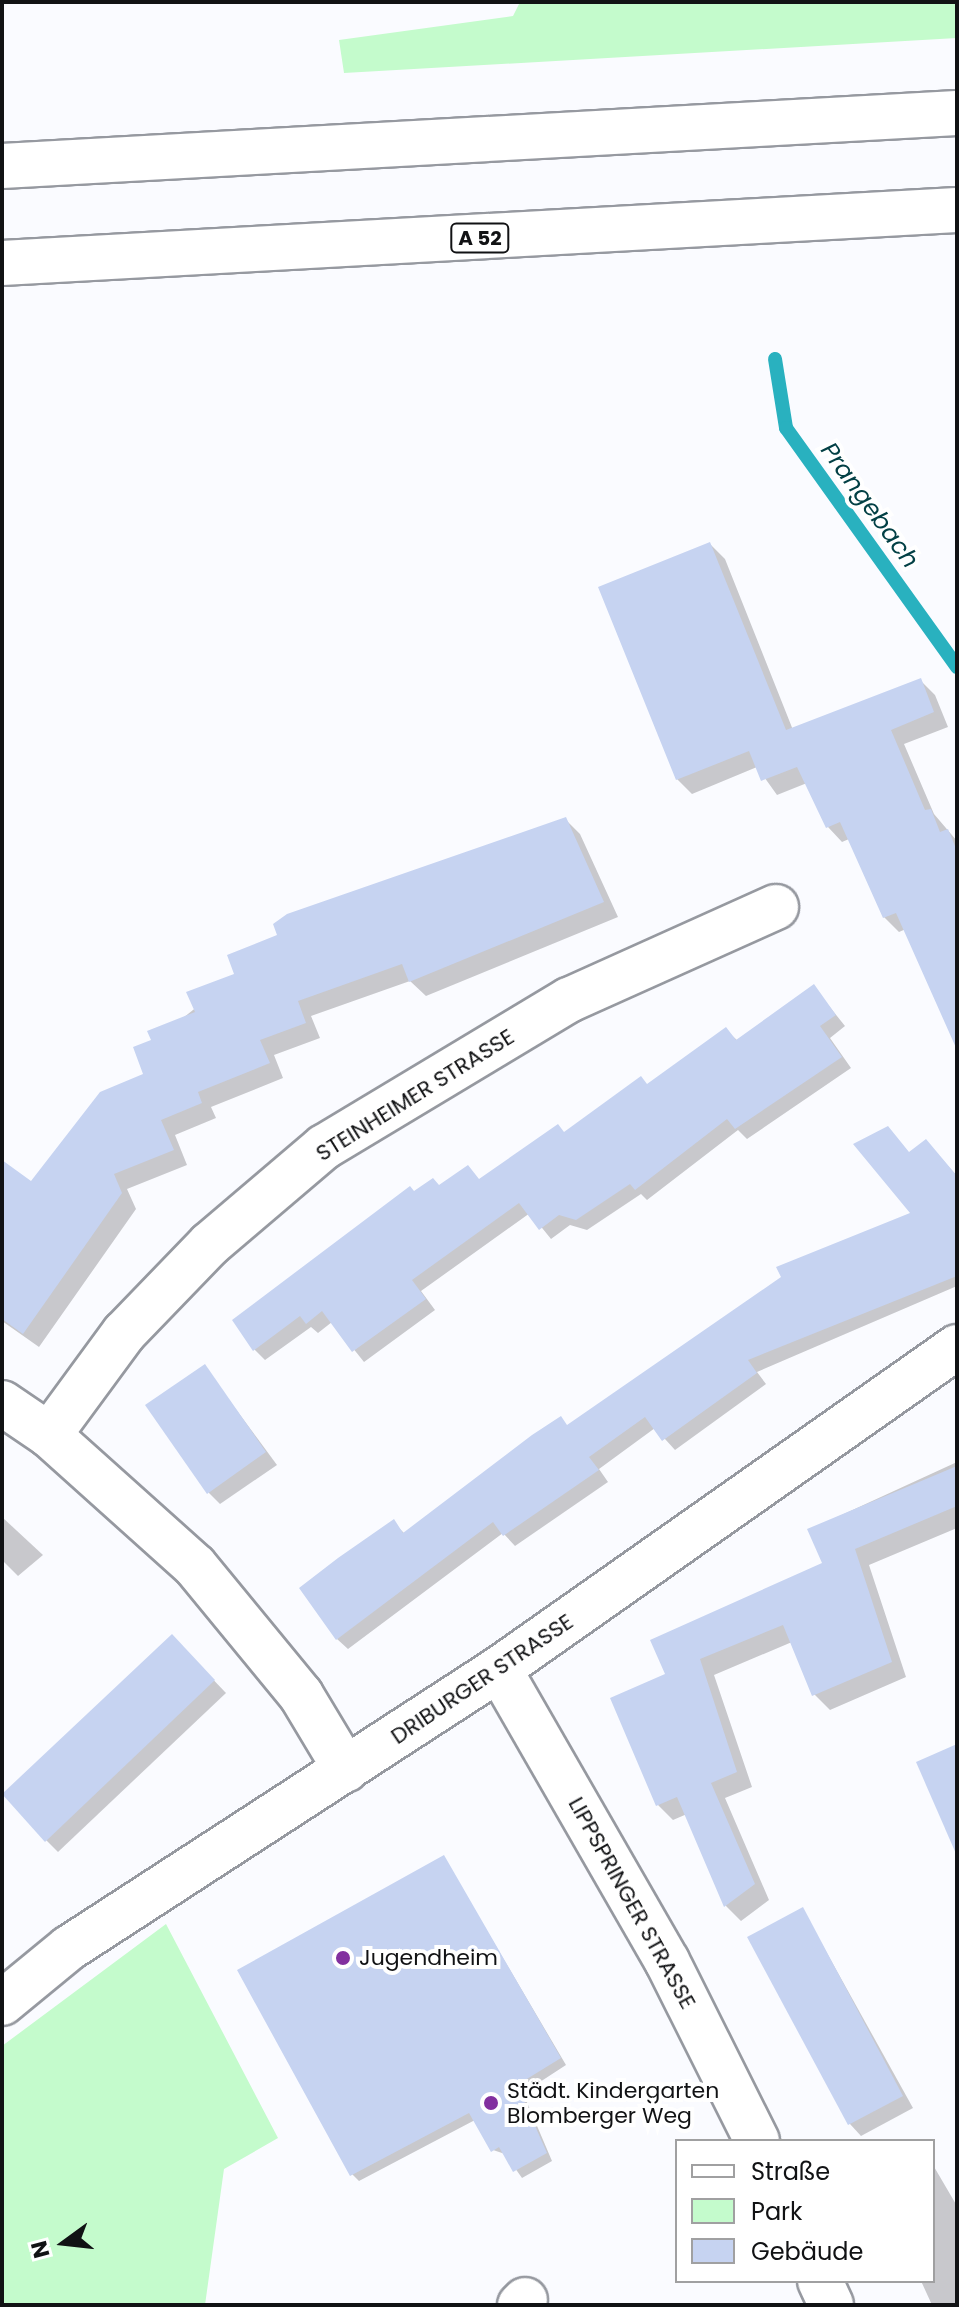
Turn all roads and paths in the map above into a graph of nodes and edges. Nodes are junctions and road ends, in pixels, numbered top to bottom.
1 (957, 113) edge
2 (2, 166) edge
3 (957, 210) edge
4 (2, 263) edge
5 (776, 907) dead end
6 (957, 1347) edge
7 (2, 1403) edge
8 (49, 1435) junction
9 (499, 1669) junction
10 (346, 1770) junction
11 (2, 2003) edge
12 (756, 2139) edge
13 (821, 2283) edge
14 (831, 2305) edge

1 - 2 main road
3 - 4 main road, A 52
5 - 8 main road, STEINHEIMER STRASSE
6 - 9 main road, DRIBURGER STRASSE
7 - 8 main road
8 - 10 main road
9 - 10 main road, DRIBURGER STRASSE
9 - 12 main road, LIPPSPRINGER STRASSE
10 - 11 main road, DRIBURGER STRASSE
13 - 14 main road

